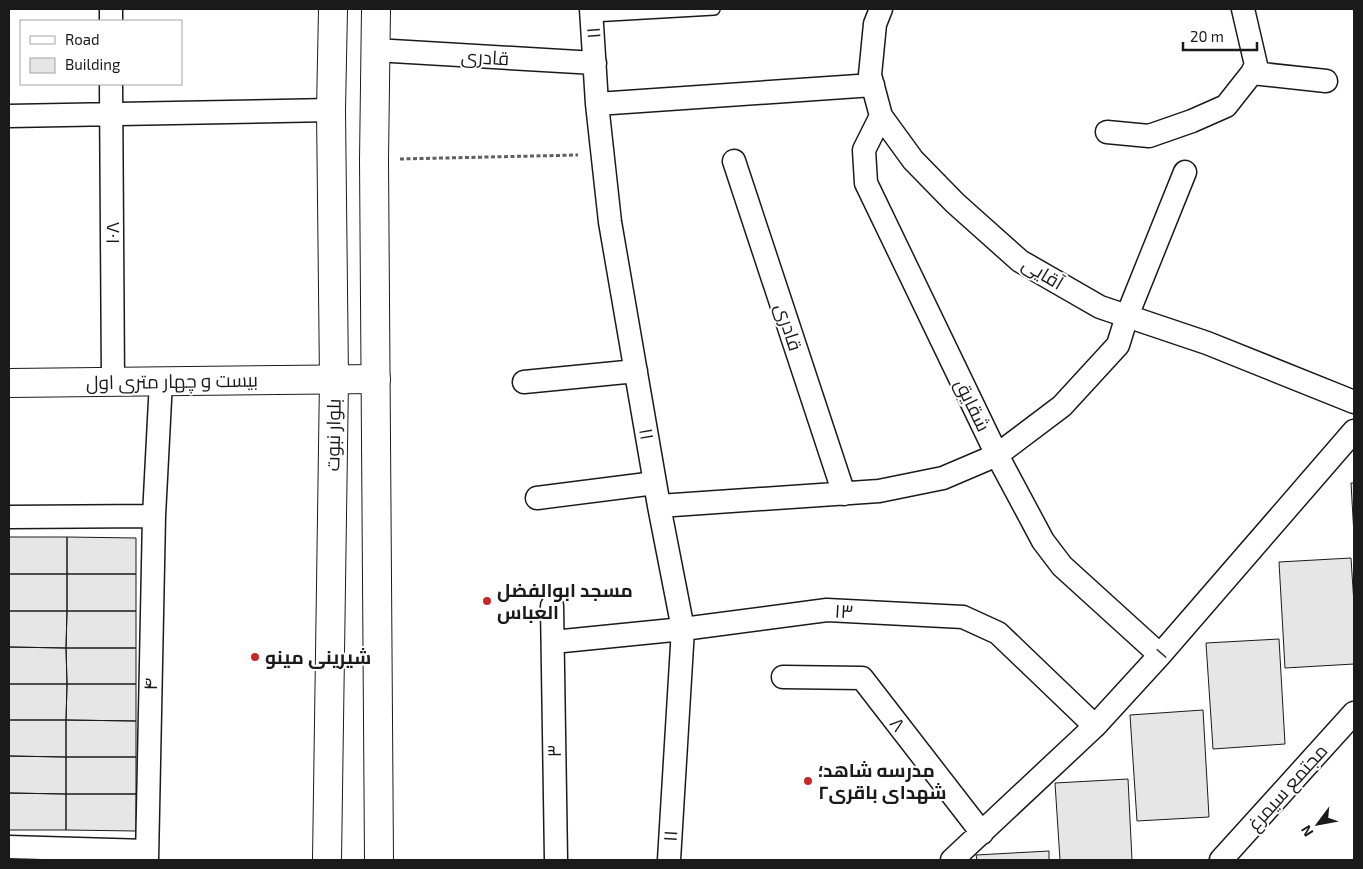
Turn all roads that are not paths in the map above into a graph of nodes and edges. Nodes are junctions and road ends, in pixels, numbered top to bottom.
1 (333, 9) edge
2 (376, 9) edge
3 (714, 9) edge
4 (881, 9) edge
5 (1243, 9) edge
6 (591, 13) edge
7 (375, 50) junction
8 (594, 63) junction
9 (1252, 73) junction
10 (1326, 81) dead end
11 (111, 85) edge
12 (873, 86) junction
13 (597, 104) junction
14 (331, 110) junction
15 (112, 114) junction
16 (9, 116) edge
17 (881, 116) junction
18 (1107, 132) dead end
19 (734, 161) dead end
20 (1185, 172) dead end
21 (1128, 316) junction
22 (636, 371) junction
23 (334, 379) junction
24 (376, 379) junction
25 (161, 381) junction
26 (113, 382) junction
27 (524, 382) dead end
28 (9, 383) edge
29 (1354, 402) edge
30 (1354, 431) edge
31 (997, 455) junction
32 (655, 484) junction
33 (844, 494) junction
34 (537, 498) dead end
35 (659, 506) junction
36 (154, 516) junction
37 (9, 517) edge
38 (552, 606) dead end
39 (683, 630) junction
40 (553, 642) junction
41 (1160, 655) junction
42 (783, 677) dead end
43 (1354, 713) edge
44 (1096, 726) junction
45 (982, 833) junction
46 (9, 847) edge
47 (147, 856) edge
48 (327, 860) edge
49 (379, 860) edge
50 (556, 860) edge
51 (669, 860) edge
52 (952, 860) edge
53 (1221, 860) edge

1 - 14 main road, بلوار نبوت
2 - 7 main road
3 - 6 lane
4 - 12 street, آقایی
5 - 9 street
6 - 8 street, ۱۱
7 - 8 street, قادری
7 - 24 main road
8 - 13 street, ۱۱
9 - 10 street
9 - 18 street
11 - 15 street, ۱۰۸
12 - 13 street
12 - 17 street, آقایی
13 - 22 street, ۱۱
14 - 15 street
14 - 23 main road, بلوار نبوت
15 - 16 street
15 - 26 street, ۱۰۸
17 - 21 street, آقایی
17 - 31 street, شقایق
19 - 33 street, قادری
20 - 21 street
21 - 29 street, آقایی
21 - 31 street
22 - 27 street
22 - 32 street, ۱۱
23 - 24 main road, بیست و چهار متری اول
23 - 25 main road, بیست و چهار متری اول
23 - 48 main road, بلوار نبوت
24 - 49 main road
25 - 26 main road, بیست و چهار متری اول
25 - 36 street, ۴
26 - 28 main road, بیست و چهار متری اول
30 - 41 street, ۱
31 - 33 street
31 - 41 street, شقایق
32 - 34 street
32 - 35 street, ۱۱
33 - 35 street
35 - 39 street, ۱۱
36 - 37 street
36 - 47 street, ۴
38 - 40 street, ۳
39 - 40 street, ۱۳
39 - 44 street, ۱۳
39 - 51 street, ۱۱
40 - 50 street, ۳
41 - 44 street, ۱
42 - 45 street, ۸
43 - 53 street, مجتمع سیمرغ
44 - 45 street, ۱
45 - 52 street, ۱
46 - 47 street

